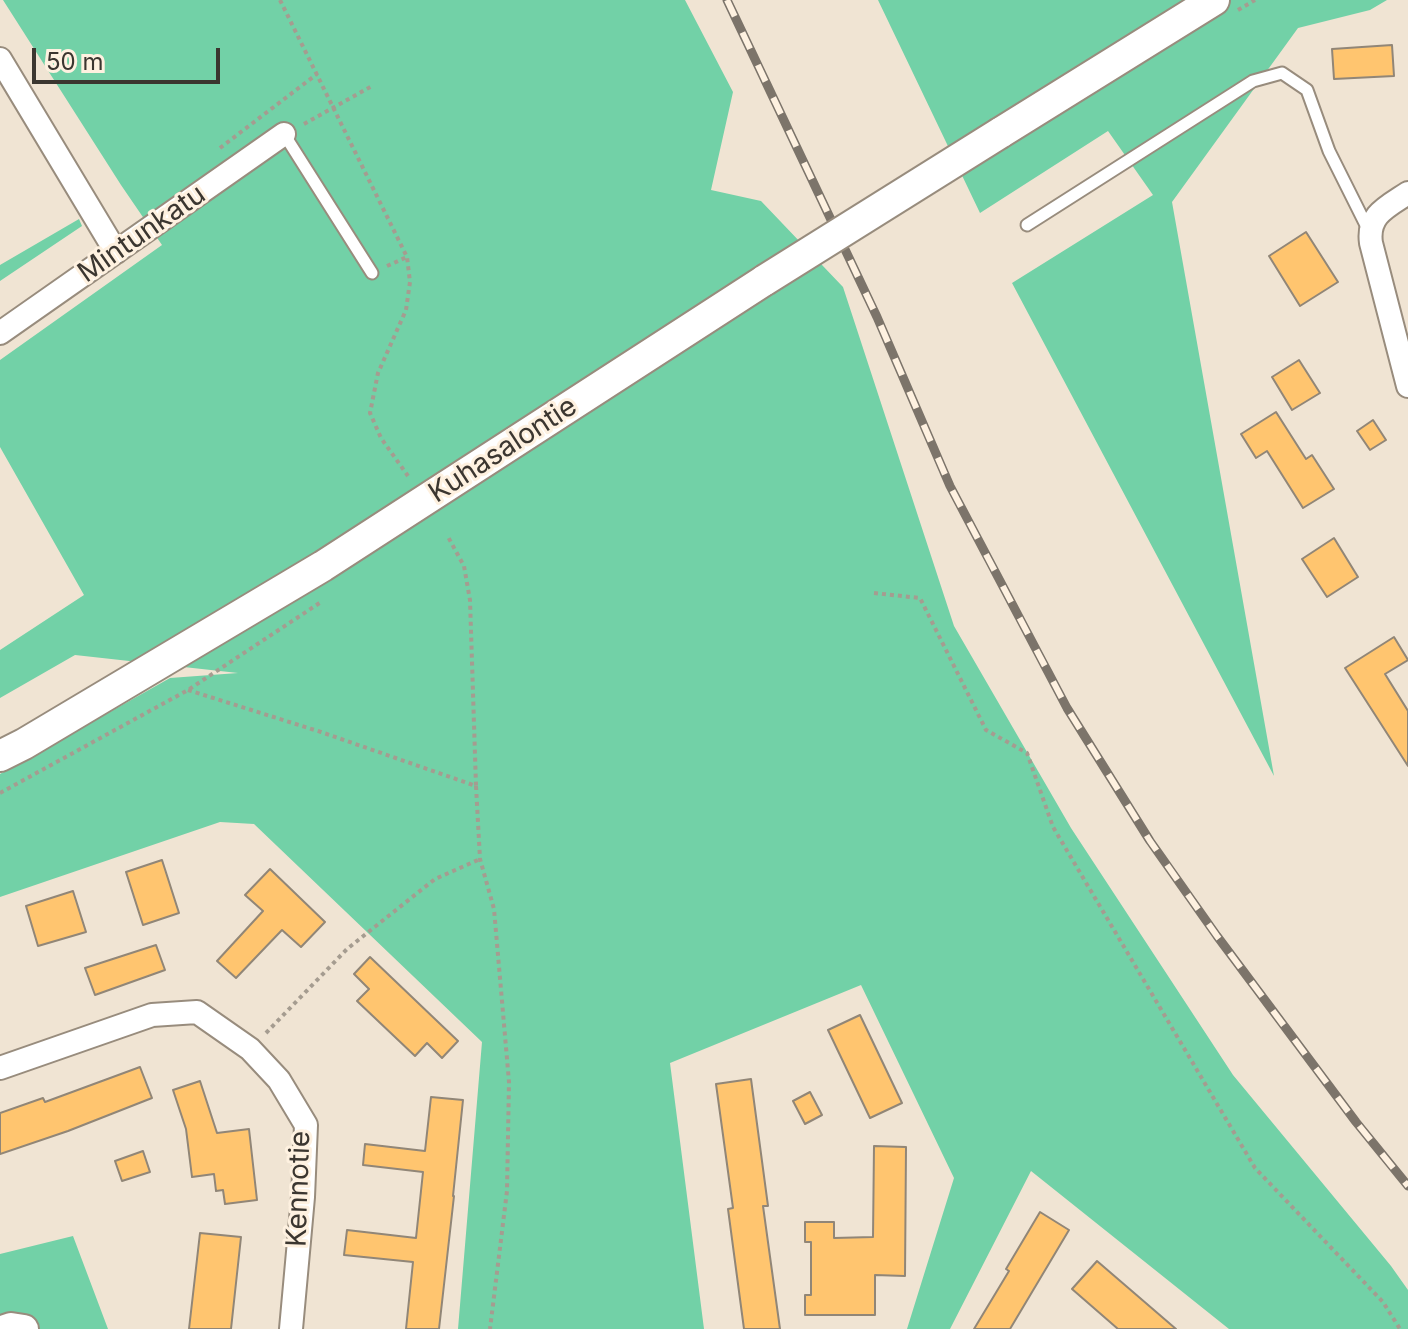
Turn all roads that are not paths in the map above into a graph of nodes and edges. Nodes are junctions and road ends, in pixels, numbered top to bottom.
1 (1214, 0) edge
2 (4, 73) edge
3 (284, 134) joint
4 (1408, 193) edge
5 (1027, 225) dead end
6 (1369, 232) junction
7 (116, 252) junction
8 (372, 273) dead end
9 (0, 333) edge
10 (1408, 386) edge
11 (0, 756) edge
12 (0, 1068) edge
13 (5, 1329) edge
14 (24, 1329) edge
15 (291, 1329) edge

1 - 11 main road, Kuhasalontie, bridge
2 - 7 street
3 - 7 street, Mintunkatu
3 - 8 lane
4 - 6 street
5 - 6 lane
6 - 10 street
7 - 9 street, Mintunkatu
12 - 15 street, Kennotie
13 - 14 street

